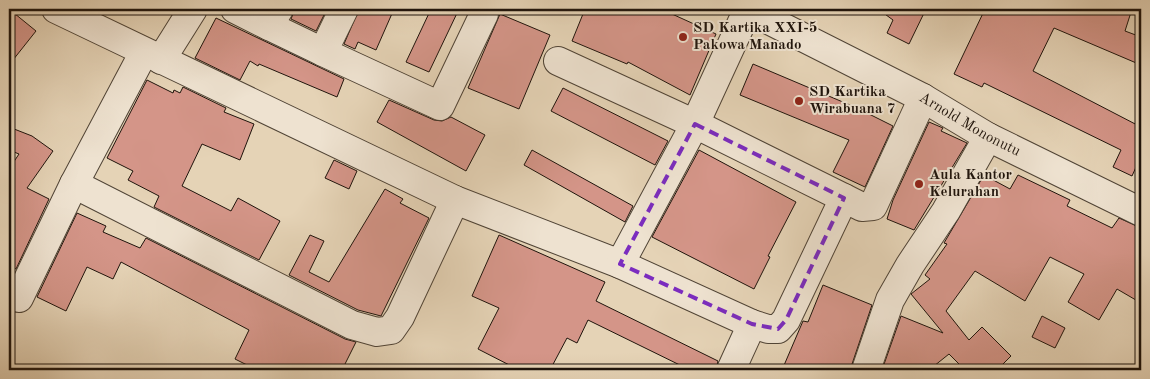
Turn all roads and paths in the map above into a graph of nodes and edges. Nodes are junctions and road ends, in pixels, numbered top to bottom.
1 (56, 9) edge
2 (193, 9) edge
3 (235, 9) edge
4 (344, 9) edge
5 (484, 9) edge
6 (747, 9) edge
7 (274, 17) edge
8 (323, 52) junction
9 (152, 56) junction
10 (558, 61) dead end
11 (923, 98) junction
12 (695, 124) junction
13 (988, 136) junction
14 (74, 184) junction
15 (844, 198) junction
16 (455, 200) junction
17 (1141, 212) edge
18 (620, 264) junction
19 (19, 298) dead end
20 (752, 324) junction
21 (731, 370) edge
22 (866, 370) edge

1 - 9 street
2 - 9 street
3 - 7 street
4 - 8 street
5 - 8 street
6 - 11 street, Arnold Mononutu
6 - 12 street
7 - 8 street
9 - 14 street
9 - 16 street
10 - 12 street
11 - 13 street, Arnold Mononutu
11 - 15 street
12 - 15 street
12 - 18 street
13 - 17 street, Arnold Mononutu
13 - 22 street
14 - 16 street
14 - 19 street
15 - 20 street
16 - 18 street
18 - 20 street
20 - 21 street

